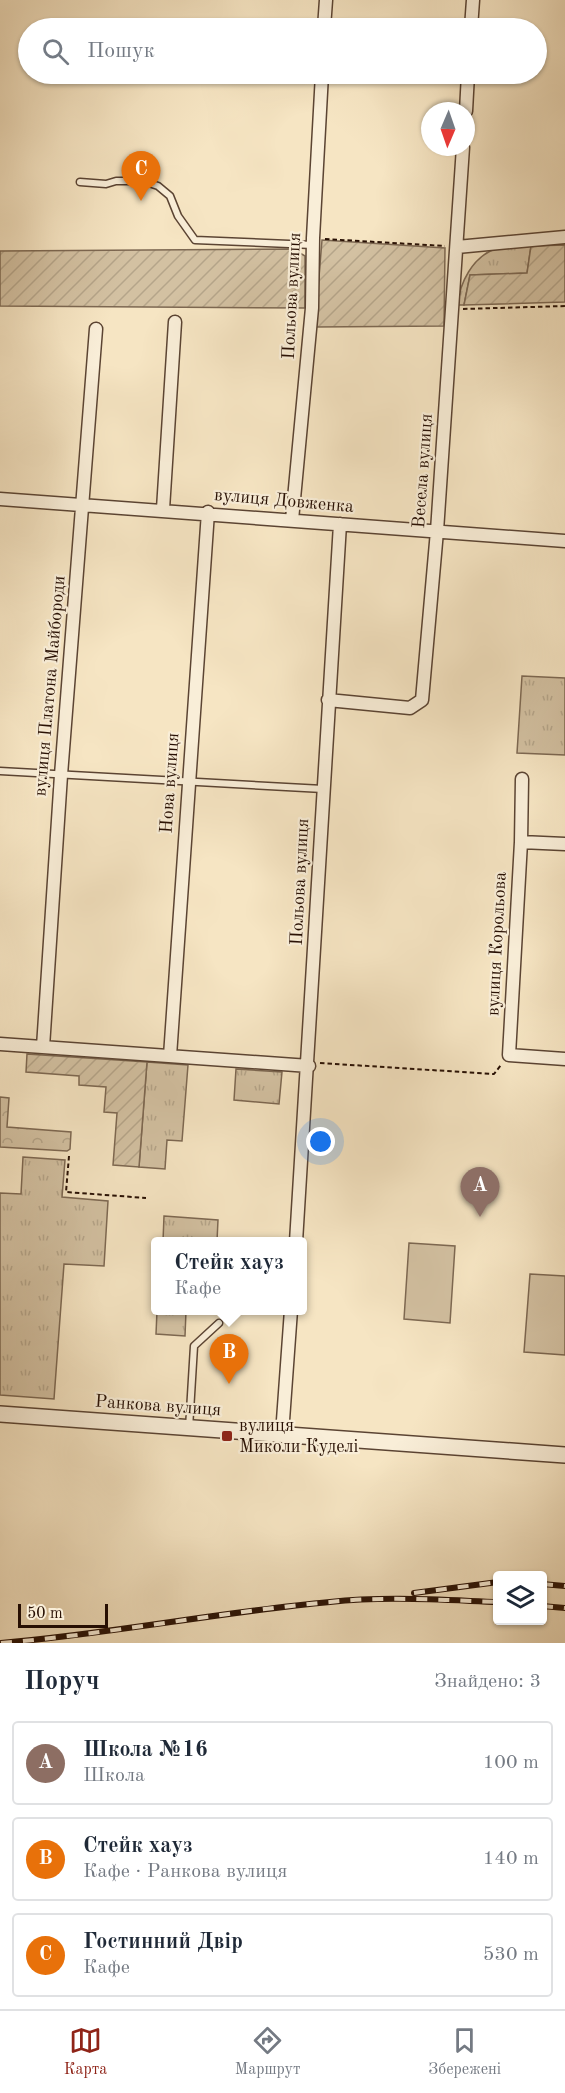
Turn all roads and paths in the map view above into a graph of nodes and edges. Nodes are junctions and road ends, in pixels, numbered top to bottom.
1 (326, 0) edge
2 (473, 0) edge
3 (325, 18) edge
4 (472, 18) edge
5 (321, 84) edge
6 (467, 84) edge
7 (466, 102) edge
8 (462, 156) edge
9 (80, 182) dead end
10 (565, 237) edge
11 (313, 242) junction
12 (457, 247) junction
13 (565, 306) edge
14 (452, 309) junction
15 (175, 322) dead end
16 (96, 328) dead end
17 (0, 499) edge
18 (83, 506) junction
19 (163, 509) junction
20 (208, 512) junction
21 (292, 520) junction
22 (340, 525) junction
23 (437, 531) junction
24 (565, 541) edge
25 (328, 700) junction
26 (0, 771) edge
27 (61, 775) junction
28 (522, 779) dead end
29 (188, 782) junction
30 (323, 789) junction
31 (521, 842) junction
32 (565, 844) edge
33 (0, 1044) edge
34 (43, 1047) junction
35 (509, 1055) junction
36 (170, 1056) junction
37 (565, 1059) edge
38 (309, 1066) junction
39 (69, 1156) dead end
40 (146, 1198) dead end
41 (296, 1237) edge
42 (291, 1315) edge
43 (219, 1323) dead end
44 (0, 1414) edge
45 (189, 1428) junction
46 (282, 1434) junction
47 (565, 1455) edge

1 - 3 street
2 - 4 street
5 - 11 street, Польова вулиця
6 - 7 street
8 - 12 street, Весела вулиця
9 - 11 lane
10 - 12 street
11 - 12 path
11 - 21 street, Польова вулиця
12 - 14 street, Весела вулиця
13 - 14 path
14 - 23 street, Весела вулиця
15 - 19 street
16 - 18 street, вулиця Платона Майбороди
17 - 18 street, вулиця Довженка
18 - 19 street, вулиця Довженка
18 - 27 street, вулиця Платона Майбороди
19 - 20 street, вулиця Довженка
20 - 21 street, вулиця Довженка
20 - 29 street, Нова вулиця
21 - 22 street, вулиця Довженка
22 - 23 street, вулиця Довженка
22 - 25 street, Польова вулиця
23 - 24 street, вулиця Довженка
23 - 25 street, Весела вулиця
25 - 30 street, Польова вулиця
26 - 27 lane
27 - 29 lane
27 - 34 street, вулиця Платона Майбороди
28 - 31 street, вулиця Корольова
29 - 30 lane
29 - 36 street, Нова вулиця
30 - 38 street, Польова вулиця
31 - 32 street
31 - 35 street, вулиця Корольова
33 - 34 street
34 - 36 street
35 - 37 street
35 - 38 path
36 - 38 street
38 - 41 street, Польова вулиця
39 - 40 path
42 - 46 street
43 - 45 lane
44 - 45 street, Ранкова вулиця
45 - 46 street, Ранкова вулиця
46 - 47 street, Ранкова вулиця

